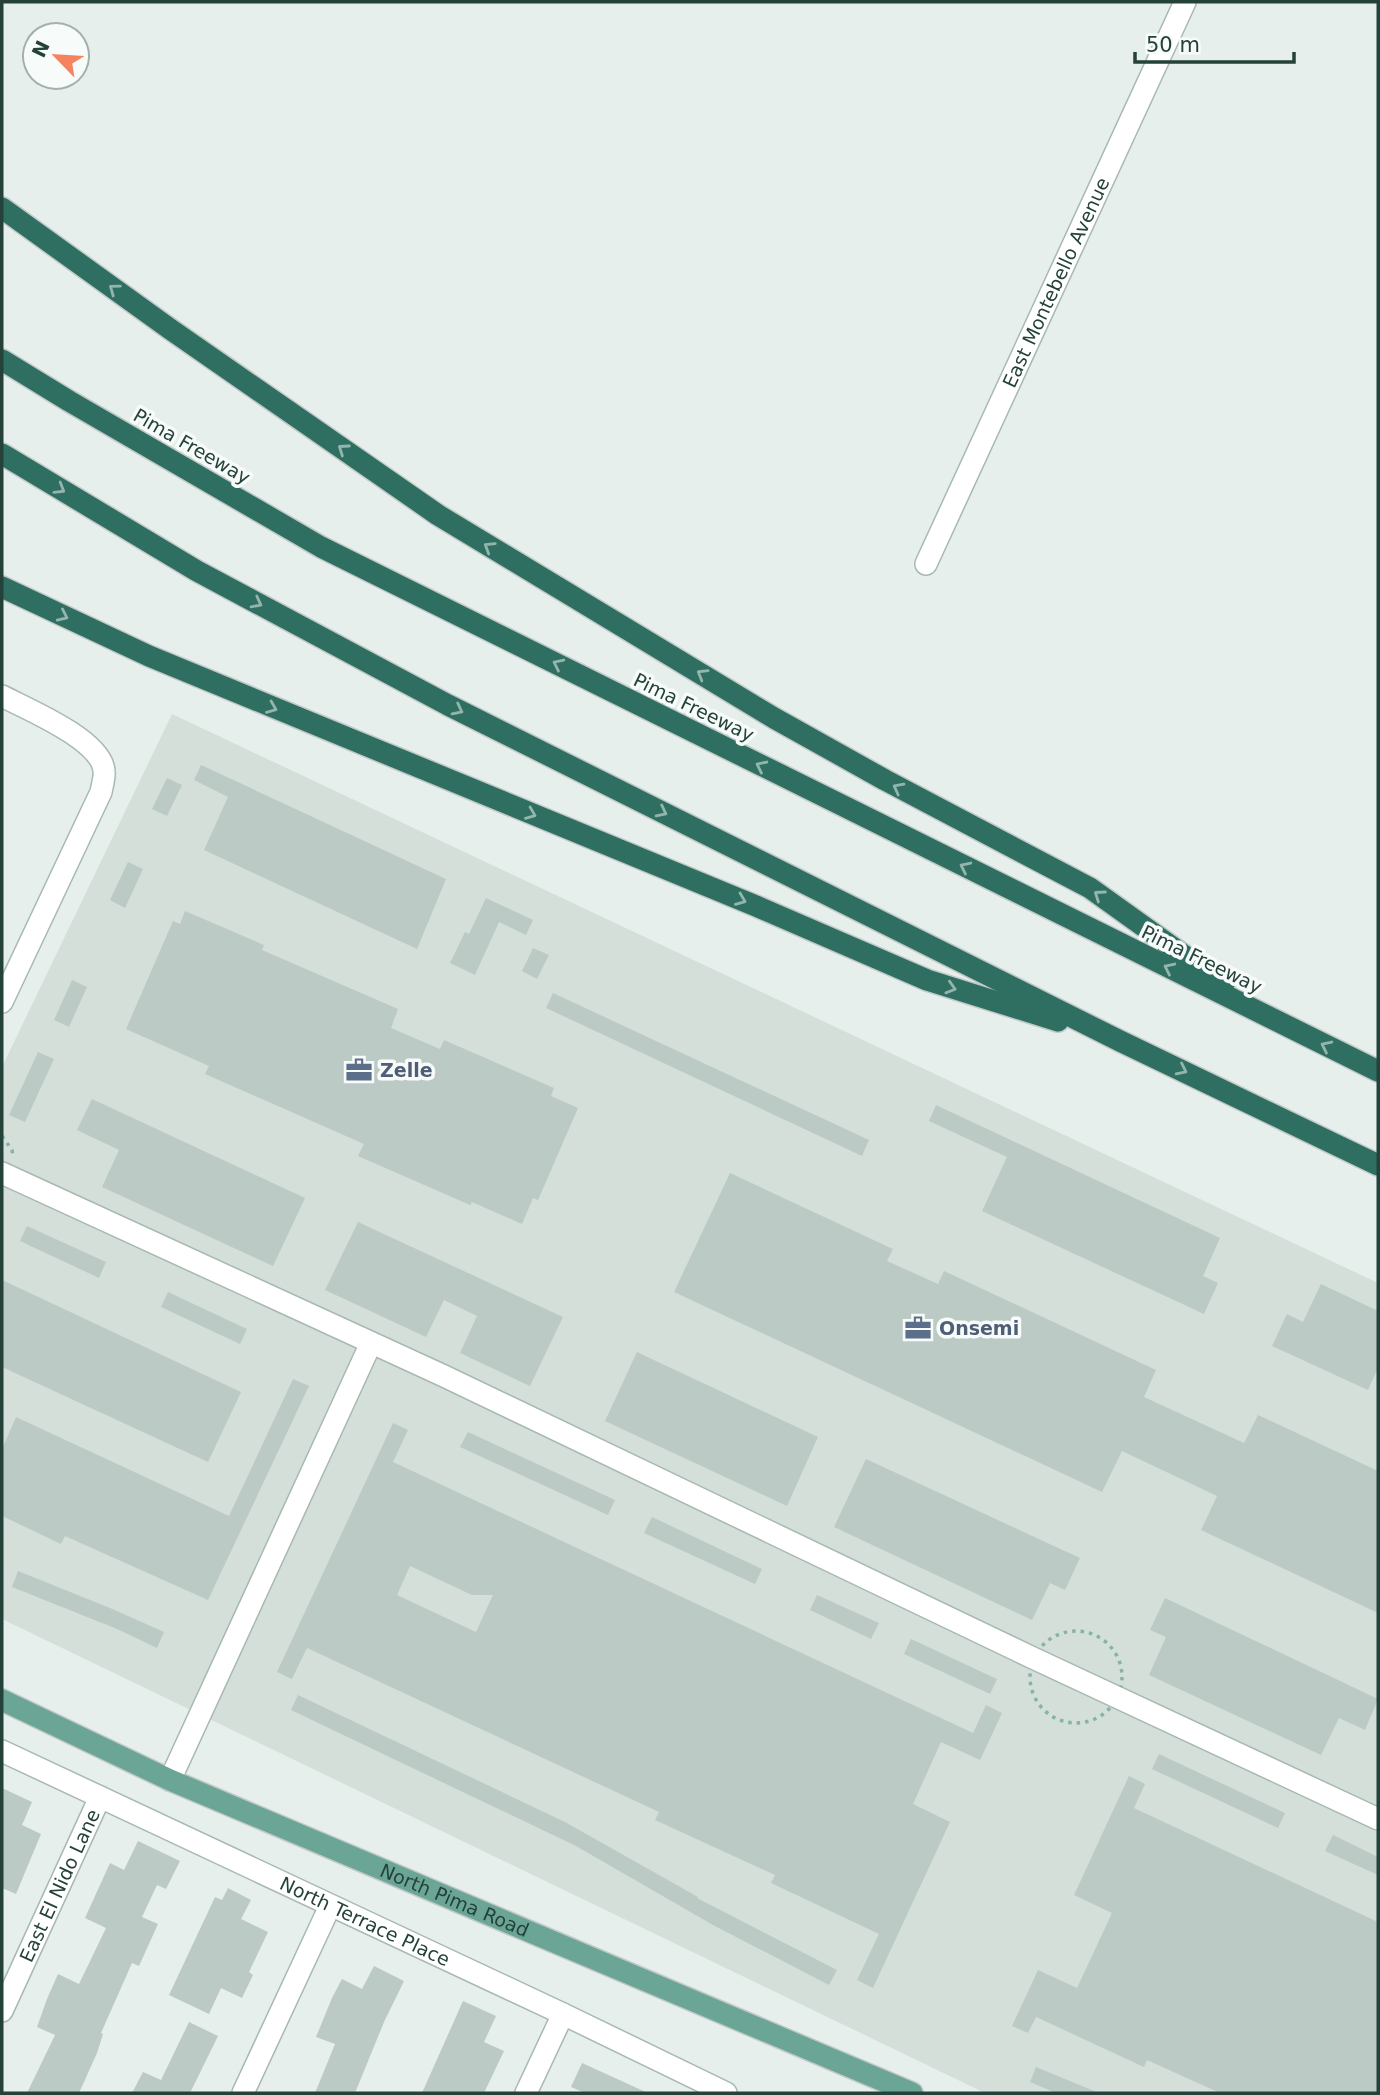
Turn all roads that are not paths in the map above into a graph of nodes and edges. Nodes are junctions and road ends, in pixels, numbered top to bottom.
1 (1185, 2) edge
2 (2, 208) edge
3 (2, 360) edge
4 (2, 454) edge
5 (926, 564) dead end
6 (2, 587) edge
7 (2, 696) edge
8 (2, 1002) edge
9 (1274, 1020) junction
10 (1120, 1041) junction
11 (1378, 1071) edge
12 (1378, 1165) edge
13 (2, 1173) edge
14 (371, 1343) junction
15 (2, 1700) edge
16 (2, 1751) edge
17 (170, 1780) junction
18 (100, 1797) junction
19 (1378, 1819) edge
20 (330, 1906) junction
21 (2, 2011) edge
22 (563, 2014) junction
23 (243, 2093) edge
24 (526, 2093) edge
25 (726, 2093) edge
26 (912, 2093) edge

1 - 5 street, East Montebello Avenue
9 -> 2 highway
9 -> 3 highway, Pima Freeway
4 -> 10 highway
6 -> 10 highway
7 - 8 street
11 -> 9 highway, Pima Freeway
10 -> 12 highway
13 - 14 street
14 - 17 street
14 - 19 street
15 - 17 main road, North Pima Road
16 - 18 street, North Terrace Place
17 - 26 main road, North Pima Road
18 - 20 street, North Terrace Place
18 - 21 street, East El Nido Lane
20 - 22 street, North Terrace Place
20 - 23 street
22 - 24 street
22 - 25 street, North Terrace Place

